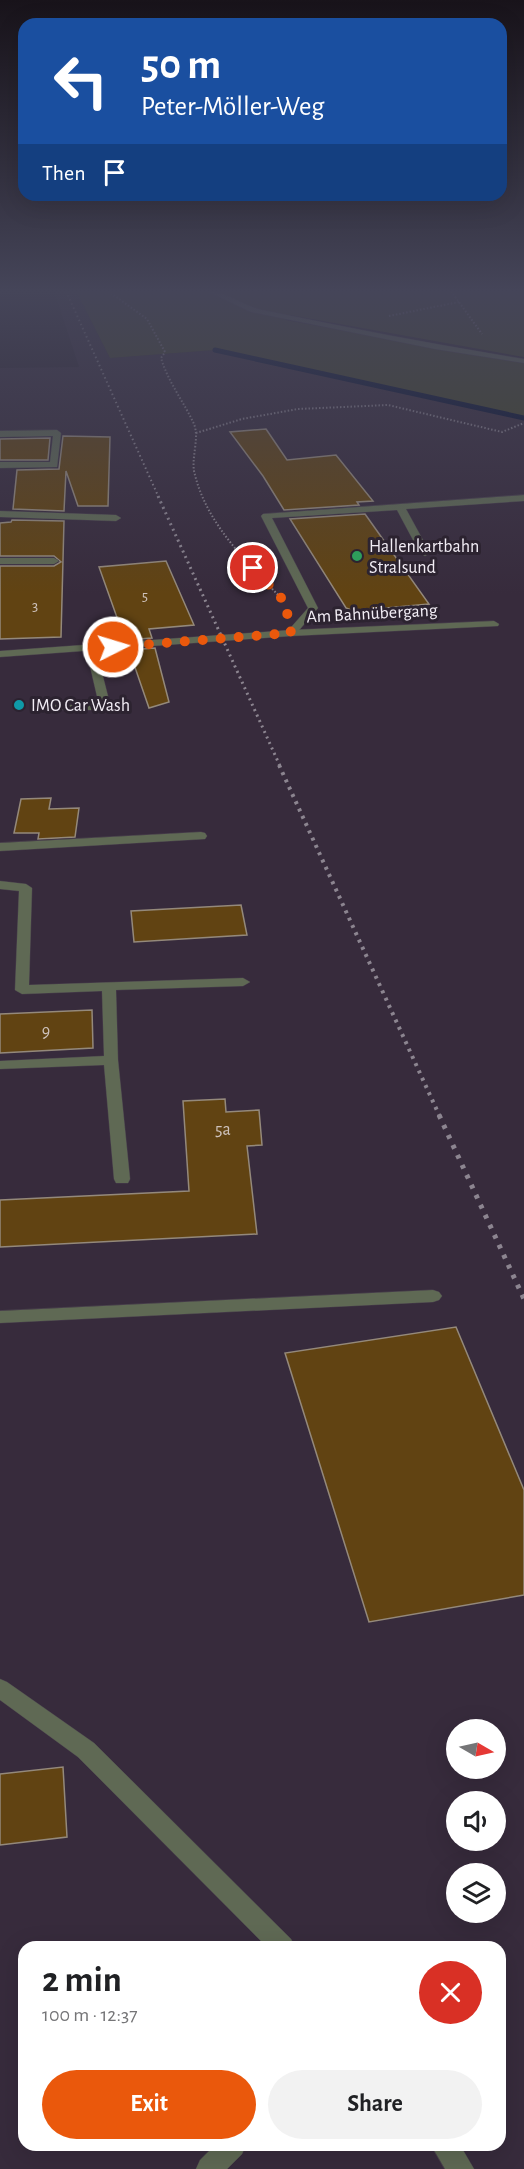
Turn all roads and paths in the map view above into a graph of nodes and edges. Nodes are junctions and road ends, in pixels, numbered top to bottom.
1 (176, 392) edge
2 (524, 423) edge
3 (196, 433) junction
4 (0, 434) edge
5 (0, 465) edge
6 (524, 498) edge
7 (400, 506) junction
8 (0, 514) edge
9 (116, 518) dead end
10 (425, 553) dead end
11 (0, 561) edge
12 (54, 561) dead end
13 (494, 624) dead end
14 (291, 633) junction
15 (91, 649) junction
16 (0, 654) edge
17 (37, 708) dead end
18 (201, 836) dead end
19 (0, 847) edge
20 (0, 885) edge
21 (243, 982) dead end
22 (109, 986) junction
23 (111, 1060) junction
24 (0, 1065) edge
25 (122, 1179) dead end
26 (433, 1296) dead end
27 (0, 1317) edge
28 (0, 1688) edge
29 (277, 1941) edge
30 (227, 2151) edge
31 (448, 2151) edge
32 (209, 2169) edge
33 (461, 2169) edge

1 - 3 path
2 - 3 path
3 - 14 path
4 - 5 street
6 - 7 street
7 - 10 street
7 - 14 street
8 - 9 street
11 - 12 street
13 - 14 street, Am Bahnübergang
14 - 15 street, Am Bahnübergang
15 - 16 street, Am Bahnübergang
15 - 17 street
18 - 19 street
20 - 22 street
21 - 22 street
22 - 23 street
23 - 24 street
23 - 25 street
26 - 27 street
28 - 29 street
30 - 32 street
31 - 33 street

